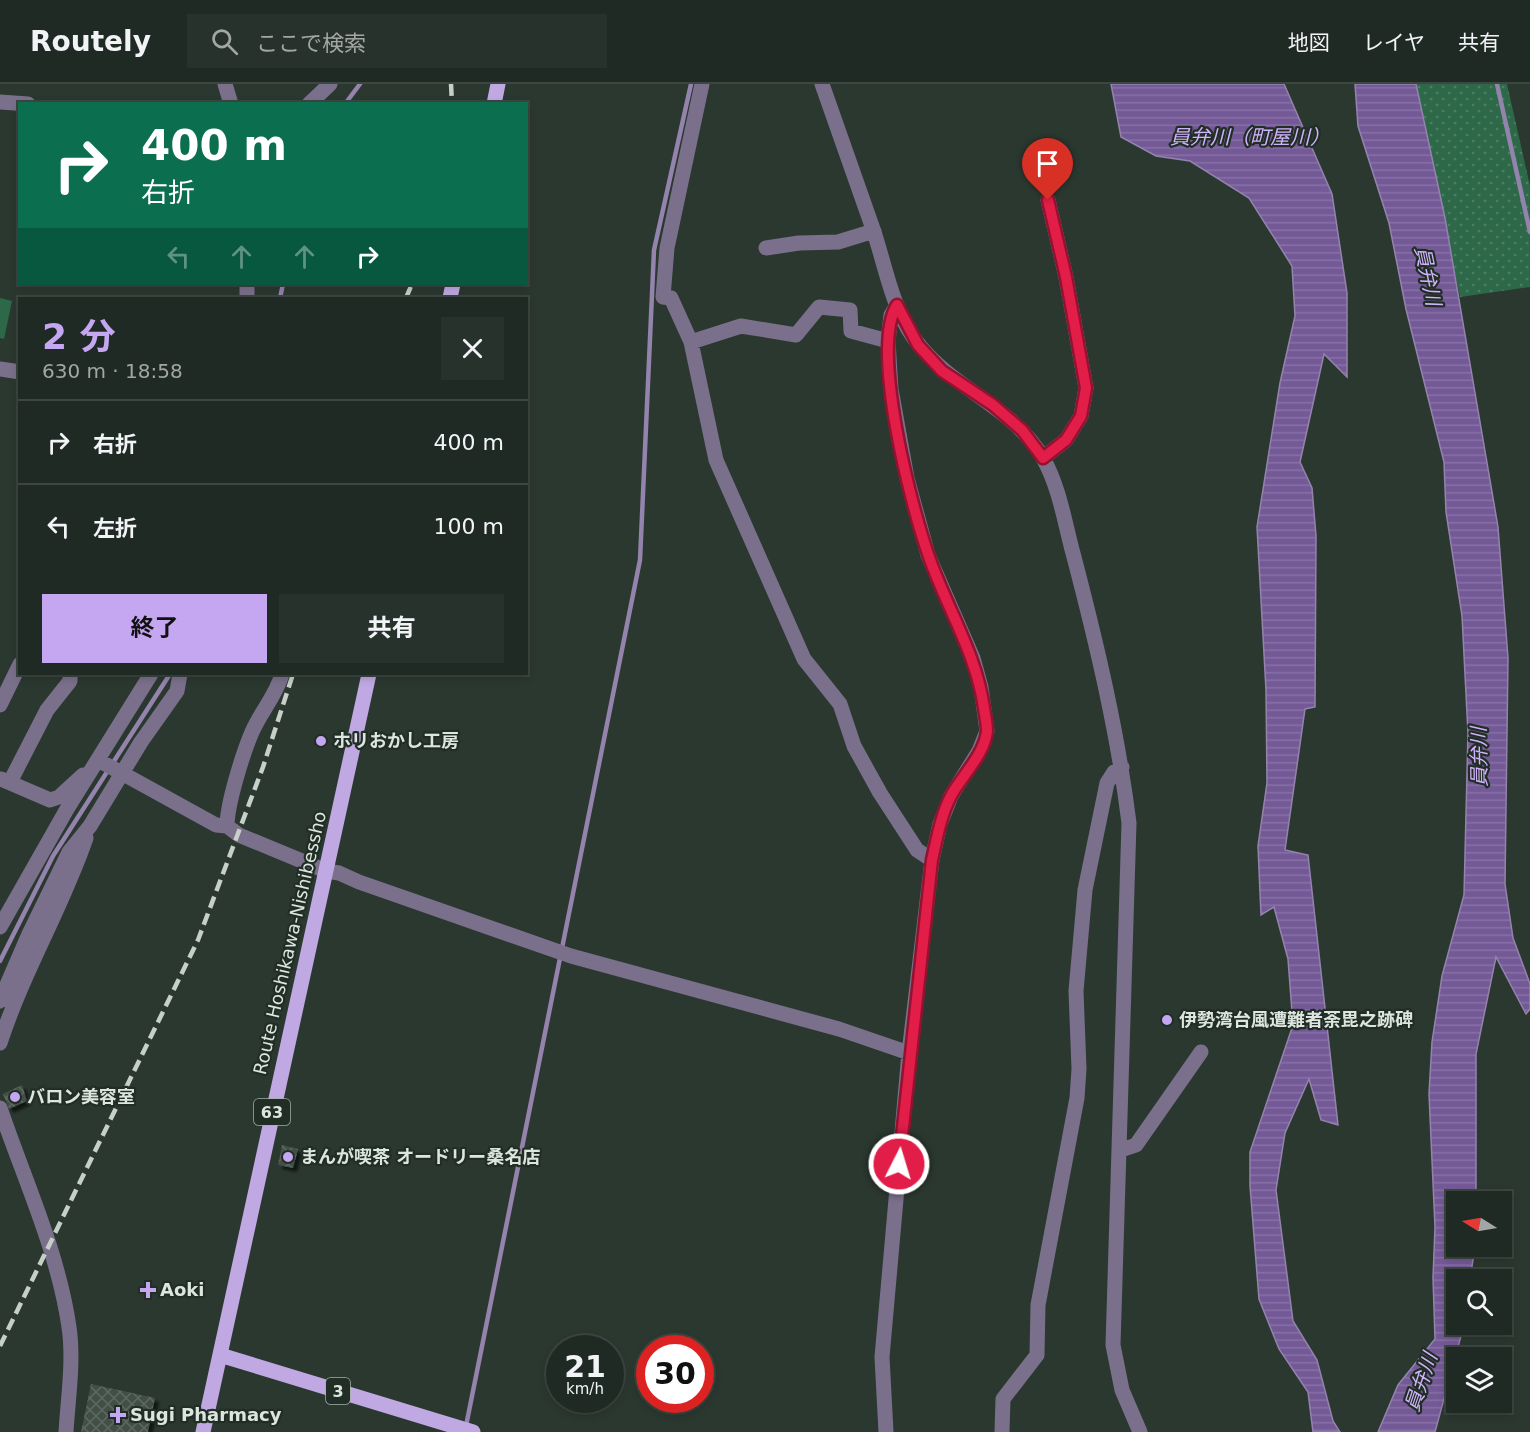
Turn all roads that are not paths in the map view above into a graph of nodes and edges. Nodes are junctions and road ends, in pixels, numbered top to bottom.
1 (225, 84) edge
2 (330, 84) edge
3 (498, 84) edge
4 (702, 84) edge
5 (822, 84) edge
6 (0, 102) edge
7 (230, 102) edge
8 (311, 102) edge
9 (494, 102) edge
10 (18, 103) edge
11 (1048, 200) dead end
12 (874, 231) junction
13 (766, 248) dead end
14 (897, 305) junction
15 (888, 341) junction
16 (691, 342) junction
17 (0, 369) edge
18 (18, 372) edge
19 (1043, 458) junction
20 (18, 667) edge
21 (70, 675) edge
22 (151, 675) edge
23 (180, 675) edge
24 (282, 675) edge
25 (369, 675) edge
26 (0, 705) edge
27 (1122, 767) junction
28 (107, 768) junction
29 (5, 780) edge
30 (90, 826) junction
31 (227, 826) junction
32 (932, 860) junction
33 (326, 871) junction
34 (0, 927) edge
35 (0, 1001) edge
36 (0, 1043) edge
37 (1201, 1052) dead end
38 (909, 1053) junction
39 (0, 1107) edge
40 (1121, 1150) junction
41 (220, 1355) junction
42 (66, 1432) edge
43 (204, 1432) edge
44 (473, 1432) edge
45 (886, 1432) edge
46 (1002, 1432) edge
47 (1140, 1432) edge

1 - 7 street
2 - 8 street
3 - 9 main road
4 - 16 street
5 - 12 street
6 - 10 street
11 - 19 street
12 - 13 street
12 - 14 street
14 - 15 street
14 - 19 street
15 - 16 street
15 - 32 street
16 - 32 street
17 - 18 street
19 - 27 street
20 - 26 street
21 - 29 street
22 - 28 street
23 - 28 street
24 - 31 street
25 - 33 main road, Route Hoshikawa-Nishibessho / 63
27 - 40 street
27 - 46 street
28 - 29 street
28 - 30 street
28 - 31 street
28 - 34 street
30 - 35 street
30 - 36 street
31 - 33 street
32 - 38 street
33 - 38 street
33 - 41 main road, Route Hoshikawa-Nishibessho / 63
37 - 40 street
38 - 45 street
39 - 42 street
40 - 47 street
41 - 43 main road, Route Hoshikawa-Nishibessho / 63
41 - 44 main road, 3

